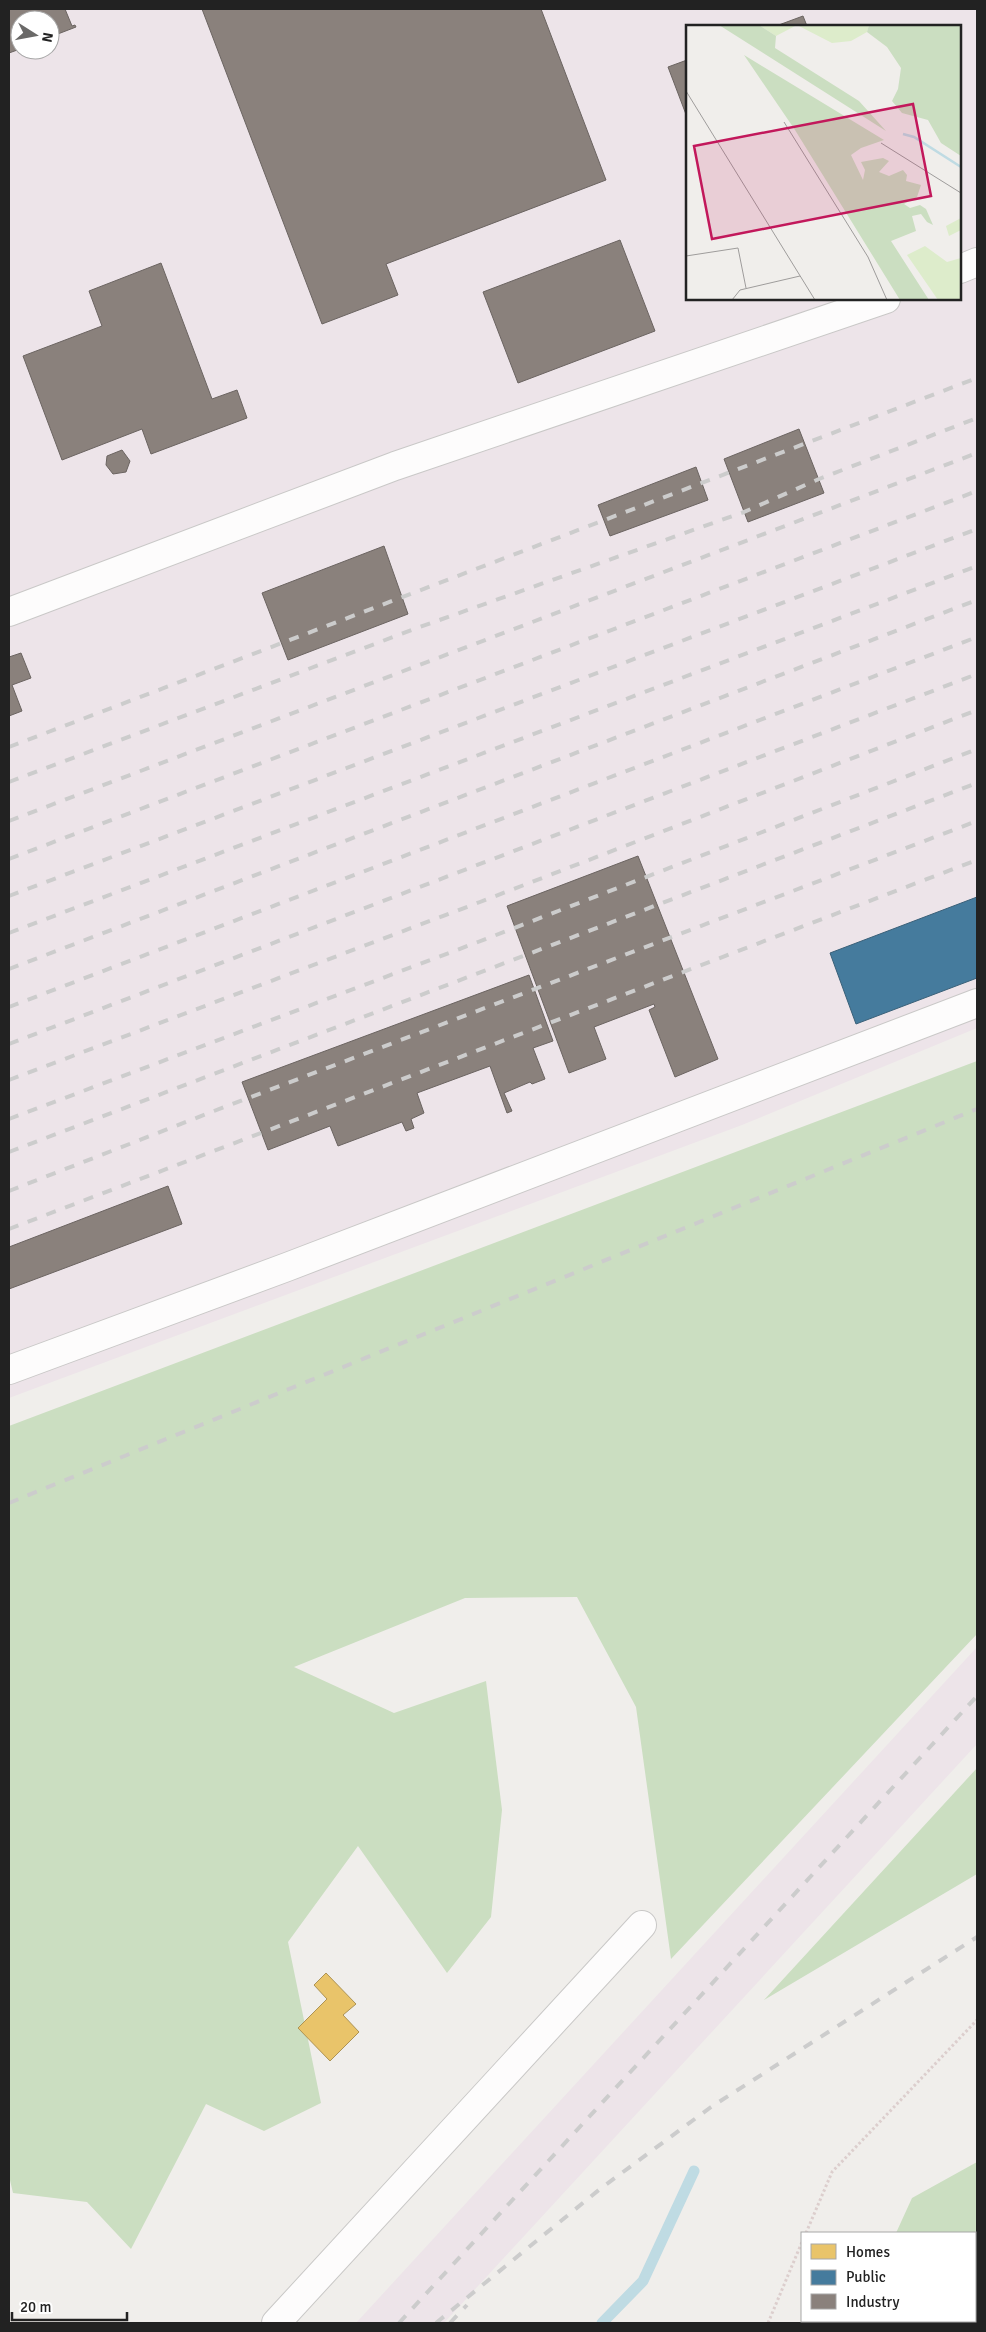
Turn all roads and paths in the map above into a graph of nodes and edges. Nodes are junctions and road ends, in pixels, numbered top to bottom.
1 (977, 262) edge
2 (961, 269) edge
3 (883, 300) edge
4 (9, 612) edge
5 (977, 1003) edge
6 (9, 1370) edge
7 (642, 1925) dead end
8 (977, 2020) edge
9 (806, 2232) edge
10 (801, 2244) edge
11 (276, 2323) edge
12 (768, 2323) edge

1 - 2 street
3 - 4 street
5 - 6 street
7 - 11 street
8 - 9 path
10 - 12 path

